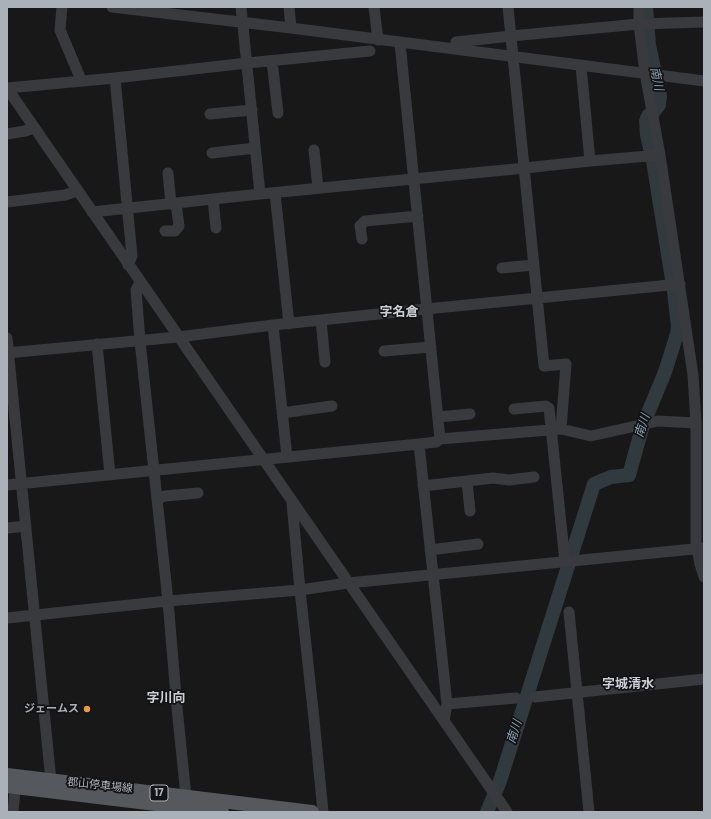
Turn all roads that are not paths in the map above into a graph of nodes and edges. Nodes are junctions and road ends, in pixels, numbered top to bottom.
1 (62, 7) edge
2 (112, 7) edge
3 (241, 7) edge
4 (289, 7) edge
5 (374, 7) edge
6 (508, 7) edge
7 (639, 7) edge
8 (139, 8) edge
9 (704, 22) edge
10 (243, 23) junction
11 (639, 24) junction
12 (291, 28) junction
13 (511, 36) junction
14 (378, 40) junction
15 (456, 42) dead end
16 (400, 43) junction
17 (370, 51) dead end
18 (512, 57) junction
19 (272, 61) junction
20 (247, 63) junction
21 (581, 66) junction
22 (645, 73) junction
23 (115, 78) junction
24 (80, 81) junction
25 (704, 81) edge
26 (7, 88) edge
27 (252, 110) junction
28 (278, 113) dead end
29 (210, 114) dead end
30 (33, 128) junction
31 (7, 134) edge
32 (255, 148) junction
33 (314, 150) dead end
34 (212, 153) dead end
35 (660, 155) junction
36 (590, 161) junction
37 (525, 168) junction
38 (168, 173) dead end
39 (414, 179) junction
40 (318, 188) junction
41 (77, 191) junction
42 (275, 193) junction
43 (260, 194) junction
44 (213, 199) junction
45 (7, 202) edge
46 (174, 204) junction
47 (128, 208) junction
48 (92, 212) junction
49 (418, 216) junction
50 (216, 228) dead end
51 (165, 232) dead end
52 (362, 239) dead end
53 (128, 265) junction
54 (534, 265) junction
55 (502, 268) dead end
56 (140, 282) junction
57 (680, 284) junction
58 (537, 299) junction
59 (426, 309) junction
60 (321, 320) junction
61 (289, 324) junction
62 (273, 325) junction
63 (178, 337) junction
64 (7, 338) edge
65 (140, 341) junction
66 (98, 344) junction
67 (431, 347) junction
68 (384, 351) dead end
69 (8, 353) edge
70 (325, 362) dead end
71 (699, 394) edge
72 (332, 406) dead end
73 (514, 409) dead end
74 (282, 413) junction
75 (470, 414) dead end
76 (438, 417) junction
77 (696, 423) junction
78 (556, 430) junction
79 (440, 439) junction
80 (419, 444) junction
81 (287, 457) junction
82 (263, 460) junction
83 (154, 471) junction
84 (110, 475) junction
85 (700, 476) edge
86 (534, 477) dead end
87 (467, 481) junction
88 (22, 484) junction
89 (7, 486) edge
90 (423, 486) junction
91 (198, 493) dead end
92 (157, 499) junction
93 (292, 502) junction
94 (470, 512) dead end
95 (26, 526) junction
96 (7, 528) edge
97 (478, 544) dead end
98 (700, 548) edge
99 (430, 550) junction
100 (564, 562) junction
101 (433, 575) junction
102 (704, 577) edge
103 (348, 583) junction
104 (300, 590) junction
105 (168, 601) junction
106 (570, 612) dead end
107 (35, 615) junction
108 (7, 618) edge
109 (704, 679) edge
110 (577, 693) junction
111 (535, 697) dead end
112 (516, 698) dead end
113 (447, 704) junction
114 (444, 721) junction
115 (11, 781) edge
116 (51, 781) junction
117 (186, 796) junction
118 (12, 812) edge
119 (222, 812) edge
120 (312, 812) edge
121 (323, 812) edge
122 (507, 812) edge
123 (589, 812) edge

1 - 24 street
2 - 8 street
3 - 10 street
4 - 12 street
5 - 14 street
6 - 13 street
7 - 11 street
8 - 10 street
9 - 11 street
10 - 12 street
10 - 20 street
11 - 13 street
11 - 22 street
12 - 14 street
13 - 15 street
13 - 18 street
14 - 16 street
16 - 18 street
16 - 39 street
17 - 19 street
18 - 21 street
18 - 37 street
19 - 20 street
19 - 28 street
20 - 23 street
20 - 27 street
21 - 22 street
21 - 36 street
22 - 25 street
22 - 35 street
23 - 24 street
23 - 47 street
24 - 26 street
26 - 30 street
27 - 29 street
27 - 32 street
30 - 31 street
30 - 41 street
32 - 34 street
32 - 43 street
33 - 40 street
35 - 36 street
35 - 57 street
36 - 37 street
37 - 39 street
37 - 54 street
38 - 46 street
39 - 40 street
39 - 49 street
40 - 42 street
41 - 45 street
41 - 48 street
42 - 43 street
42 - 61 street
43 - 44 street
44 - 46 street
44 - 50 street
46 - 47 street
46 - 51 street
47 - 48 street
47 - 53 street
48 - 53 street
49 - 52 street
49 - 59 street
53 - 56 street
54 - 55 street
54 - 58 street
56 - 63 street
56 - 65 street
57 - 58 street
57 - 71 street
58 - 59 street
58 - 78 street
59 - 60 street
59 - 67 street
60 - 61 street
60 - 70 street
61 - 62 street
62 - 63 street
62 - 74 street
63 - 65 street
63 - 82 street
64 - 69 street
65 - 66 street
65 - 83 street
66 - 69 street
66 - 84 street
67 - 68 street
67 - 76 street
69 - 88 street
71 - 77 street
72 - 74 street
73 - 78 street
74 - 81 street
75 - 76 street
76 - 79 street
77 - 78 street
77 - 85 street
78 - 79 street
78 - 100 street
79 - 80 street
80 - 81 street
80 - 90 street
81 - 82 street
82 - 83 street
82 - 93 street
83 - 84 street
83 - 92 street
84 - 88 street
85 - 98 street
86 - 87 street
87 - 90 street
87 - 94 street
88 - 89 street
88 - 95 street
90 - 99 street
91 - 92 street
92 - 105 street
93 - 103 street
93 - 104 street
95 - 96 street
95 - 107 street
97 - 99 street
98 - 100 street
98 - 102 street
99 - 101 street
100 - 101 street
101 - 103 street
101 - 113 street
103 - 104 street
103 - 114 street
104 - 105 street
104 - 121 street
105 - 107 street
105 - 117 street
106 - 110 street
107 - 108 street
107 - 116 street
109 - 110 street
110 - 111 street
110 - 123 street
112 - 113 street
113 - 114 street
114 - 122 street
115 - 116 main road, 郡山停車場線 / 17
115 - 118 street
115 - 119 main road, 郡山停車場線 / 17
116 - 117 main road, 郡山停車場線 / 17
117 - 120 main road, 郡山停車場線 / 17

